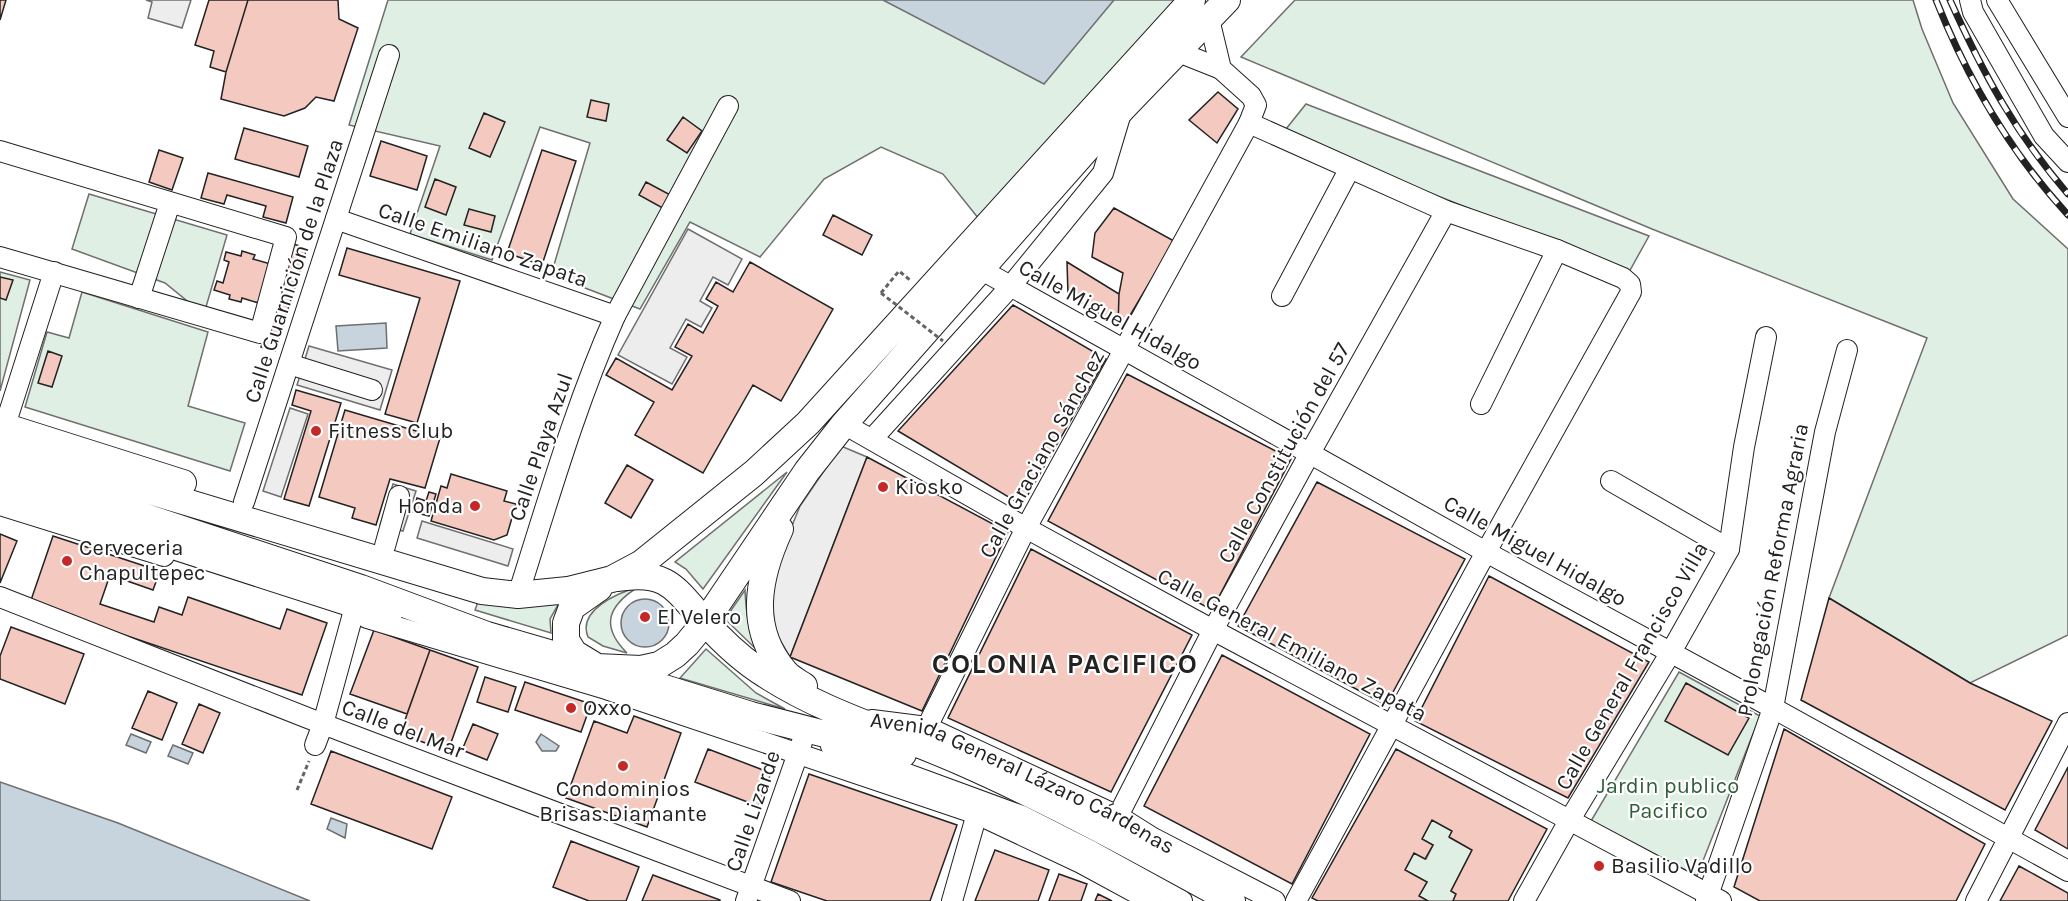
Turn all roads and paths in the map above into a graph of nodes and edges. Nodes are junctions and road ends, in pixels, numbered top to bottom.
1 (1192, 0) edge
2 (1227, 0) edge
3 (1970, 0) edge
4 (1997, 0) edge
5 (1209, 20) junction
6 (1176, 51) junction
7 (389, 55) dead end
8 (1221, 69) junction
9 (728, 106) dead end
10 (1122, 108) junction
11 (2068, 117) edge
12 (1248, 123) junction
13 (0, 151) edge
14 (2068, 162) edge
15 (1349, 170) junction
16 (170, 203) junction
17 (1446, 212) junction
18 (336, 219) junction
19 (1557, 250) junction
20 (0, 257) edge
21 (980, 269) junction
22 (900, 271) dead end
23 (54, 272) junction
24 (1010, 286) junction
25 (1282, 296) dead end
26 (139, 298) junction
27 (615, 316) junction
28 (1766, 337) dead end
29 (943, 341) dead end
30 (1847, 350) dead end
31 (1125, 351) junction
32 (289, 364) junction
33 (372, 390) dead end
34 (1482, 404) dead end
35 (844, 424) junction
36 (1, 435) edge
37 (873, 438) junction
38 (1310, 453) junction
39 (0, 470) edge
40 (807, 471) junction
41 (1611, 481) dead end
42 (0, 490) edge
43 (399, 496) dead end
44 (244, 502) junction
45 (0, 505) edge
46 (1026, 528) junction
47 (385, 546) junction
48 (1729, 549) junction
49 (1486, 552) junction
50 (612, 579) junction
51 (519, 591) junction
52 (0, 597) edge
53 (356, 602) junction
54 (705, 622) junction
55 (1213, 630) junction
56 (1671, 652) junction
57 (597, 667) junction
58 (1773, 708) junction
59 (750, 715) junction
60 (844, 716) junction
61 (2068, 723) edge
62 (323, 724) junction
63 (1390, 726) junction
64 (927, 727) junction
65 (315, 745) joint
66 (801, 745) junction
67 (959, 761) junction
68 (297, 790) dead end
69 (979, 807) junction
70 (1118, 816) junction
71 (1569, 821) junction
72 (2009, 837) junction
73 (2068, 871) edge
74 (749, 894) edge
75 (1712, 899) edge
76 (790, 901) edge
77 (952, 901) edge
78 (1151, 901) edge
79 (1182, 901) edge
80 (1232, 901) edge
81 (1275, 901) edge
82 (1296, 901) edge
83 (1524, 901) edge
84 (1976, 901) edge

1 - 50 main road
2 - 5 main road
3 - 14 street
4 - 11 street
5 - 6 main road
5 - 8 street
6 - 8 street
6 - 10 main road
7 - 18 street, Calle Guarnición de la Plaza
8 - 12 street, Calle Graciano Sánchez
9 - 27 street, Calle Playa Azul
10 - 21 main road
10 - 24 street
12 - 15 street
12 - 31 street, Calle Graciano Sánchez
13 - 16 street
15 - 17 street
15 - 25 street
16 - 26 street
16 - 26 street
17 - 19 street
17 - 38 street, Calle Constitución del 57
18 - 27 street, Calle Emiliano Zapata
18 - 32 street, Calle Guarnición de la Plaza
19 - 34 street
19 - 49 street
20 - 23 street
21 - 24 street, Calle Miguel Hidalgo
21 - 35 main road
22 - 29 path, bridge
23 - 26 street
23 - 36 street
24 - 31 street, Calle Miguel Hidalgo
24 - 37 street
27 - 51 street, Calle Playa Azul
28 - 48 street, Calle General Francisco Villa
30 - 58 street, Prolongación Reforma Agraria
31 - 38 street, Calle Miguel Hidalgo
31 - 46 street, Calle Graciano Sánchez
32 - 33 street
32 - 44 street, Calle Guarnición de la Plaza
35 - 37 street, Calle General Emiliano Zapata
35 - 40 main road
36 - 44 main road
36 - 51 main road
37 - 46 street, Calle General Emiliano Zapata
38 - 49 street, Calle Miguel Hidalgo
38 - 55 street, Calle Constitución del 57
39 - 53 main road
40 - 54 main road
40 - 60 main road
41 - 48 street
42 - 53 main road
43 - 47 street
44 - 47 main road
45 - 53 street
46 - 55 street, Calle General Emiliano Zapata
46 - 64 street, Calle Graciano Sánchez
47 - 51 main road
48 - 56 street, Calle General Francisco Villa
49 - 56 street, Calle Miguel Hidalgo
49 - 63 street
50 - 51 main road
50 - 54 main road
50 - 57 main road
52 - 62 street, Calle del Mar
53 - 57 main road
53 - 62 street
53 - 66 street
54 - 57 main road
54 - 60 main road
55 - 63 street, Calle General Emiliano Zapata
55 - 70 street, Calle Constitución del 57
56 - 58 street, Calle Miguel Hidalgo
56 - 71 street, Calle General Francisco Villa
57 - 59 main road, Avenida General Lázaro Cárdenas
58 - 72 street, Calle Miguel Hidalgo
58 - 75 street, Prolongación Reforma Agraria
59 - 66 street, Avenida General Lázaro Cárdenas
59 - 67 main road, Avenida General Lázaro Cárdenas
60 - 64 street, Avenida General Lázaro Cárdenas
60 - 67 main road, Avenida General Lázaro Cárdenas
61 - 72 street
62 - 65 street
62 - 74 street, Calle del Mar
63 - 71 street, Calle General Emiliano Zapata
63 - 82 street
64 - 70 street, Avenida General Lázaro Cárdenas
65 - 68 path
66 - 69 street, Avenida General Lázaro Cárdenas
66 - 74 street, Calle Lizarde
67 - 80 main road, Avenida General Lázaro Cárdenas
69 - 77 street
69 - 78 street
69 - 79 street, Avenida General Lázaro Cárdenas
70 - 81 street, Avenida General Lázaro Cárdenas
71 - 75 street, Calle General Emiliano Zapata
71 - 83 street, Calle General Francisco Villa
72 - 73 street, Calle Miguel Hidalgo
72 - 84 street
74 - 76 street, Calle del Mar

